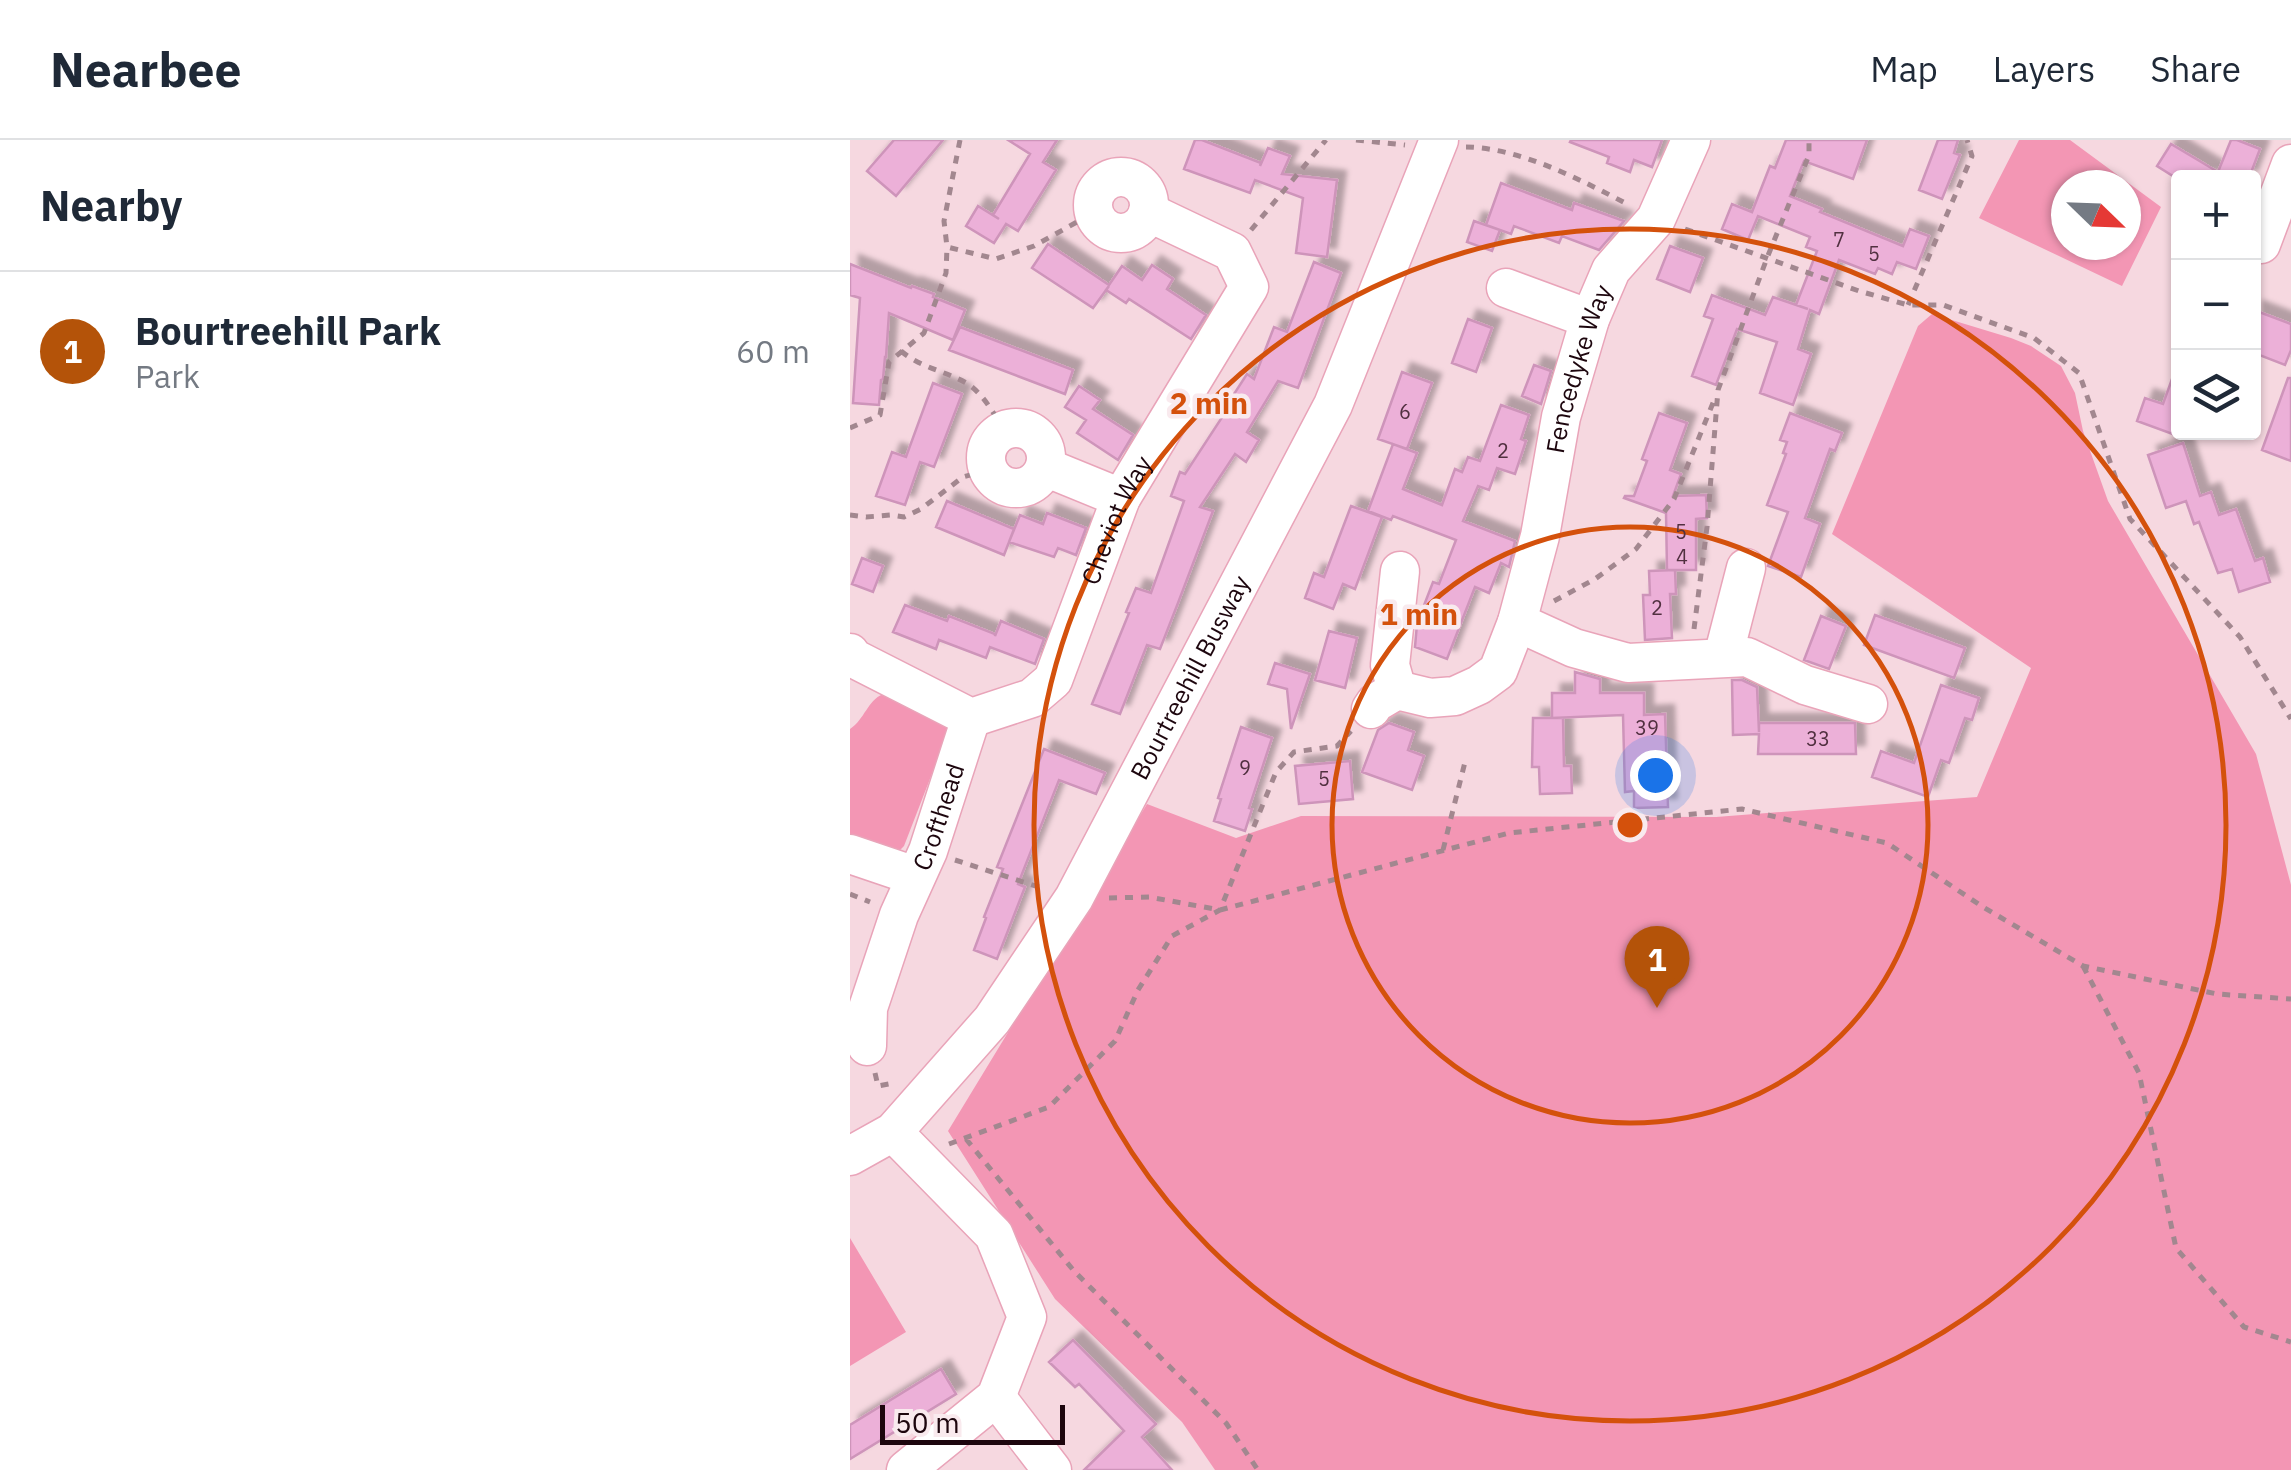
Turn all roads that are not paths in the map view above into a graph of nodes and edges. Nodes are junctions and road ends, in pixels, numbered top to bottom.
1 (1691, 140) edge
2 (1438, 143) edge
3 (2291, 164) edge
4 (1093, 213) road end
5 (2261, 244) dead end
6 (1506, 288) dead end
7 (1590, 319) junction
8 (1045, 467) junction
9 (1121, 498) junction
10 (1746, 568) dead end
11 (1400, 570) dead end
12 (1519, 618) junction
13 (850, 653) edge
14 (1720, 658) junction
15 (1868, 704) dead end
16 (972, 718) junction
17 (850, 854) edge
18 (921, 864) junction
19 (868, 1046) road end
20 (893, 1132) junction
21 (850, 1156) edge
22 (996, 1397) junction
23 (906, 1470) edge
24 (1052, 1470) edge

1 - 7 street, Fencedyke Way
2 - 20 street, Bourtreehill Busway
3 - 5 street
4 - 9 street, Cheviot Way
6 - 7 street
7 - 12 street, Fencedyke Way
8 - 8 street
8 - 9 street
9 - 16 street, Cheviot Way
10 - 14 street
11 - 12 street, Fencedyke Way
12 - 14 street
13 - 16 street
14 - 15 street
16 - 18 street, Crofthead
17 - 18 street
18 - 19 street, Crofthead
20 - 21 street, Bourtreehill Busway
20 - 22 street
22 - 23 street
22 - 24 street

